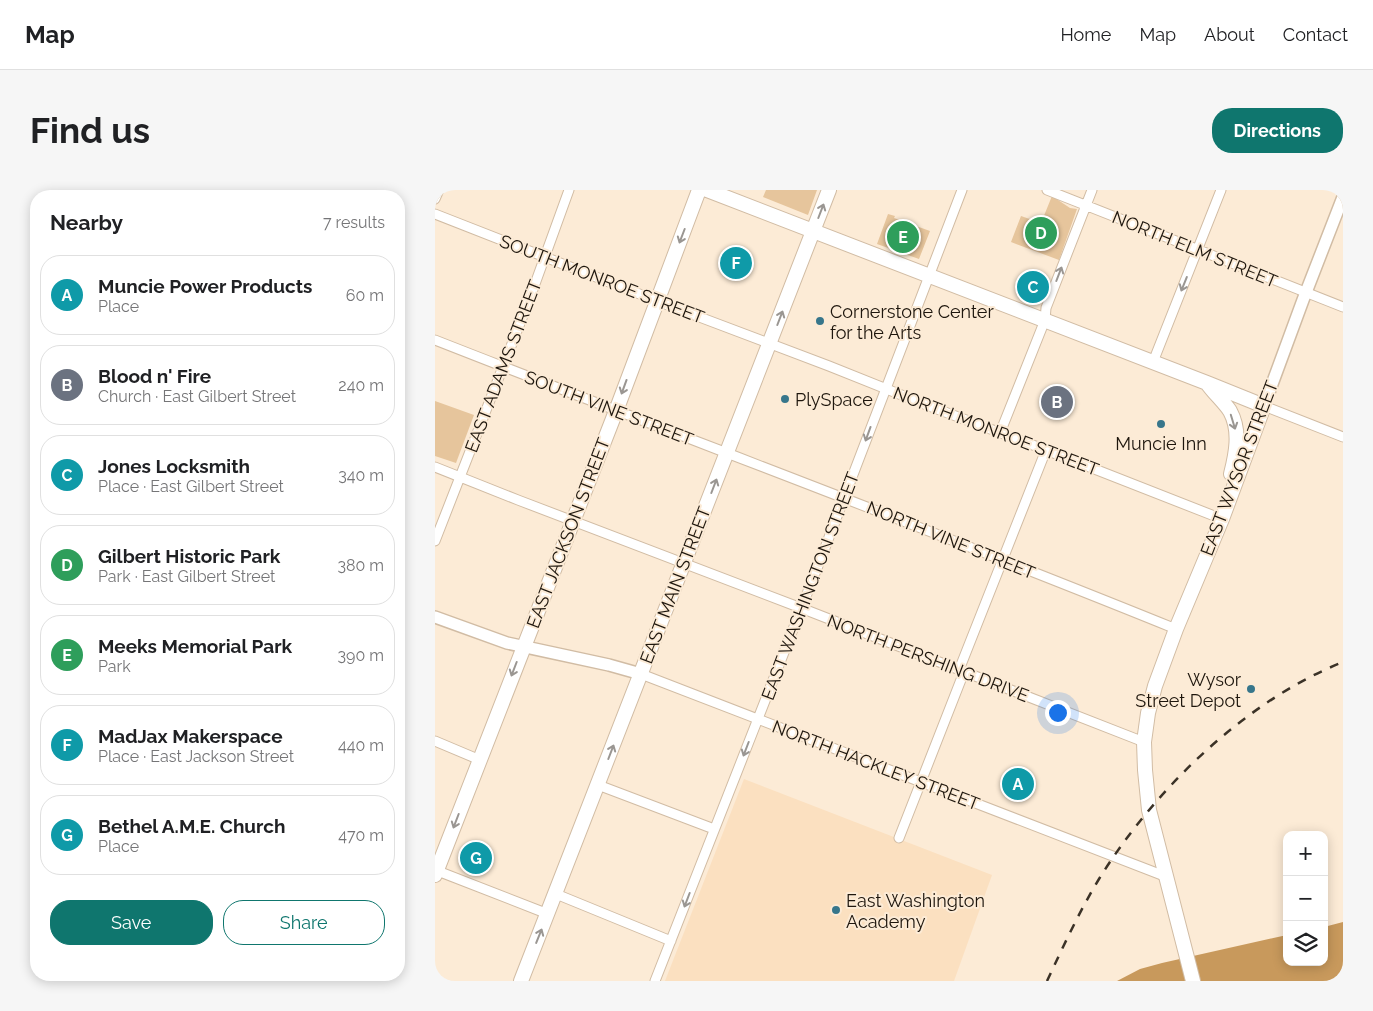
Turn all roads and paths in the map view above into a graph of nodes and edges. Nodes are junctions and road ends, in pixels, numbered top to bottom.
1 (439, 190) edge
2 (569, 190) edge
3 (699, 190) edge
4 (707, 190) edge
5 (829, 190) edge
6 (962, 190) edge
7 (1047, 190) edge
8 (1092, 190) edge
9 (1221, 190) edge
10 (1343, 197) edge
11 (435, 199) edge
12 (1086, 206) junction
13 (435, 214) edge
14 (813, 232) junction
15 (1198, 248) junction
16 (545, 257) junction
17 (928, 276) junction
18 (1306, 293) junction
19 (657, 301) junction
20 (1343, 306) edge
21 (1045, 320) junction
22 (435, 340) edge
23 (770, 343) junction
24 (1153, 362) junction
25 (503, 367) junction
26 (1207, 383) junction
27 (885, 389) junction
28 (1264, 406) junction
29 (615, 411) junction
30 (1000, 433) junction
31 (1343, 437) edge
32 (1047, 450) junction
33 (727, 453) junction
34 (435, 467) edge
35 (460, 476) junction
36 (844, 498) junction
37 (1228, 502) junction
38 (1222, 519) junction
39 (572, 521) junction
40 (435, 542) edge
41 (1003, 561) junction
42 (684, 563) junction
43 (801, 608) junction
44 (435, 617) edge
45 (1176, 629) junction
46 (523, 648) junction
47 (961, 671) junction
48 (641, 674) junction
49 (758, 718) junction
50 (435, 741) edge
51 (1144, 742) junction
52 (480, 760) junction
53 (921, 783) junction
54 (598, 785) junction
55 (714, 829) junction
56 (899, 838) dead end
57 (436, 872) edge
58 (1167, 878) junction
59 (556, 894) junction
60 (548, 914) junction
61 (671, 941) junction
62 (521, 981) edge
63 (655, 981) edge
64 (1193, 981) edge

1 - 11 street
2 - 16 street, EAST ADAMS STREET
3 -> 19 main road, EAST JACKSON STREET
4 - 14 main road
14 -> 5 main road, EAST MAIN STREET
6 - 17 street, EAST WASHINGTON STREET
7 - 12 street, NORTH ELM STREET
8 - 12 street
9 - 15 street
10 - 18 street, EAST WYSOR STREET
12 - 15 street, NORTH ELM STREET
21 -> 12 street
13 - 16 street, SOUTH MONROE STREET
14 - 17 main road
23 -> 14 main road, EAST MAIN STREET
15 - 18 street, NORTH ELM STREET
15 -> 24 street
16 - 19 street, SOUTH MONROE STREET
16 - 25 street, EAST ADAMS STREET
17 - 21 main road
17 - 27 street, EAST WASHINGTON STREET
18 - 20 street, NORTH ELM STREET
18 - 28 street, EAST WYSOR STREET
19 - 23 street, SOUTH MONROE STREET
19 -> 29 main road, EAST JACKSON STREET
21 - 24 main road
21 - 30 street
22 - 25 street, SOUTH VINE STREET
23 - 27 street, NORTH MONROE STREET
23 - 33 main road, EAST MAIN STREET
24 - 26 main road
25 - 29 street, SOUTH VINE STREET
25 - 35 street, EAST ADAMS STREET
26 - 28 main road
26 -> 37 main road
27 - 30 street, NORTH MONROE STREET
27 -> 36 street, EAST WASHINGTON STREET
28 - 31 street
28 - 37 main road, EAST WYSOR STREET
29 - 33 street, SOUTH VINE STREET
29 - 39 main road, EAST JACKSON STREET
30 - 32 street, NORTH MONROE STREET
32 - 38 street, NORTH MONROE STREET
32 - 41 street
33 - 36 street, NORTH VINE STREET
42 -> 33 main road, EAST MAIN STREET
34 - 35 street, NORTH PERSHING DRIVE
35 - 39 street, NORTH PERSHING DRIVE
35 - 40 street, EAST ADAMS STREET
36 - 41 street, NORTH VINE STREET
36 - 43 street, EAST WASHINGTON STREET
37 - 38 main road, EAST WYSOR STREET
38 - 45 main road, EAST WYSOR STREET
39 - 42 street, NORTH PERSHING DRIVE
39 - 46 main road, EAST JACKSON STREET
41 - 45 street, NORTH VINE STREET
41 - 47 street
42 - 43 street, NORTH PERSHING DRIVE
42 - 48 main road, EAST MAIN STREET
43 - 47 street, NORTH PERSHING DRIVE
43 - 49 street, EAST WASHINGTON STREET
44 - 46 street
45 - 51 main road, EAST WYSOR STREET
46 - 48 street
46 -> 52 main road, EAST JACKSON STREET
47 - 51 street, NORTH PERSHING DRIVE
47 - 53 street
48 - 49 street, NORTH HACKLEY STREET
54 -> 48 main road, EAST MAIN STREET
49 - 53 street, NORTH HACKLEY STREET
49 -> 55 street, EAST WASHINGTON STREET
50 - 52 street
51 - 58 main road, EAST WYSOR STREET
52 -> 57 main road, EAST JACKSON STREET
53 - 56 street
53 - 58 street, NORTH HACKLEY STREET
54 - 55 street
54 - 59 main road, EAST MAIN STREET
55 -> 61 street, EAST WASHINGTON STREET
57 - 60 street
58 - 64 main road, EAST WYSOR STREET
59 - 60 main road, EAST MAIN STREET
59 - 61 street
62 -> 60 main road, EAST MAIN STREET
61 - 63 street, EAST WASHINGTON STREET

